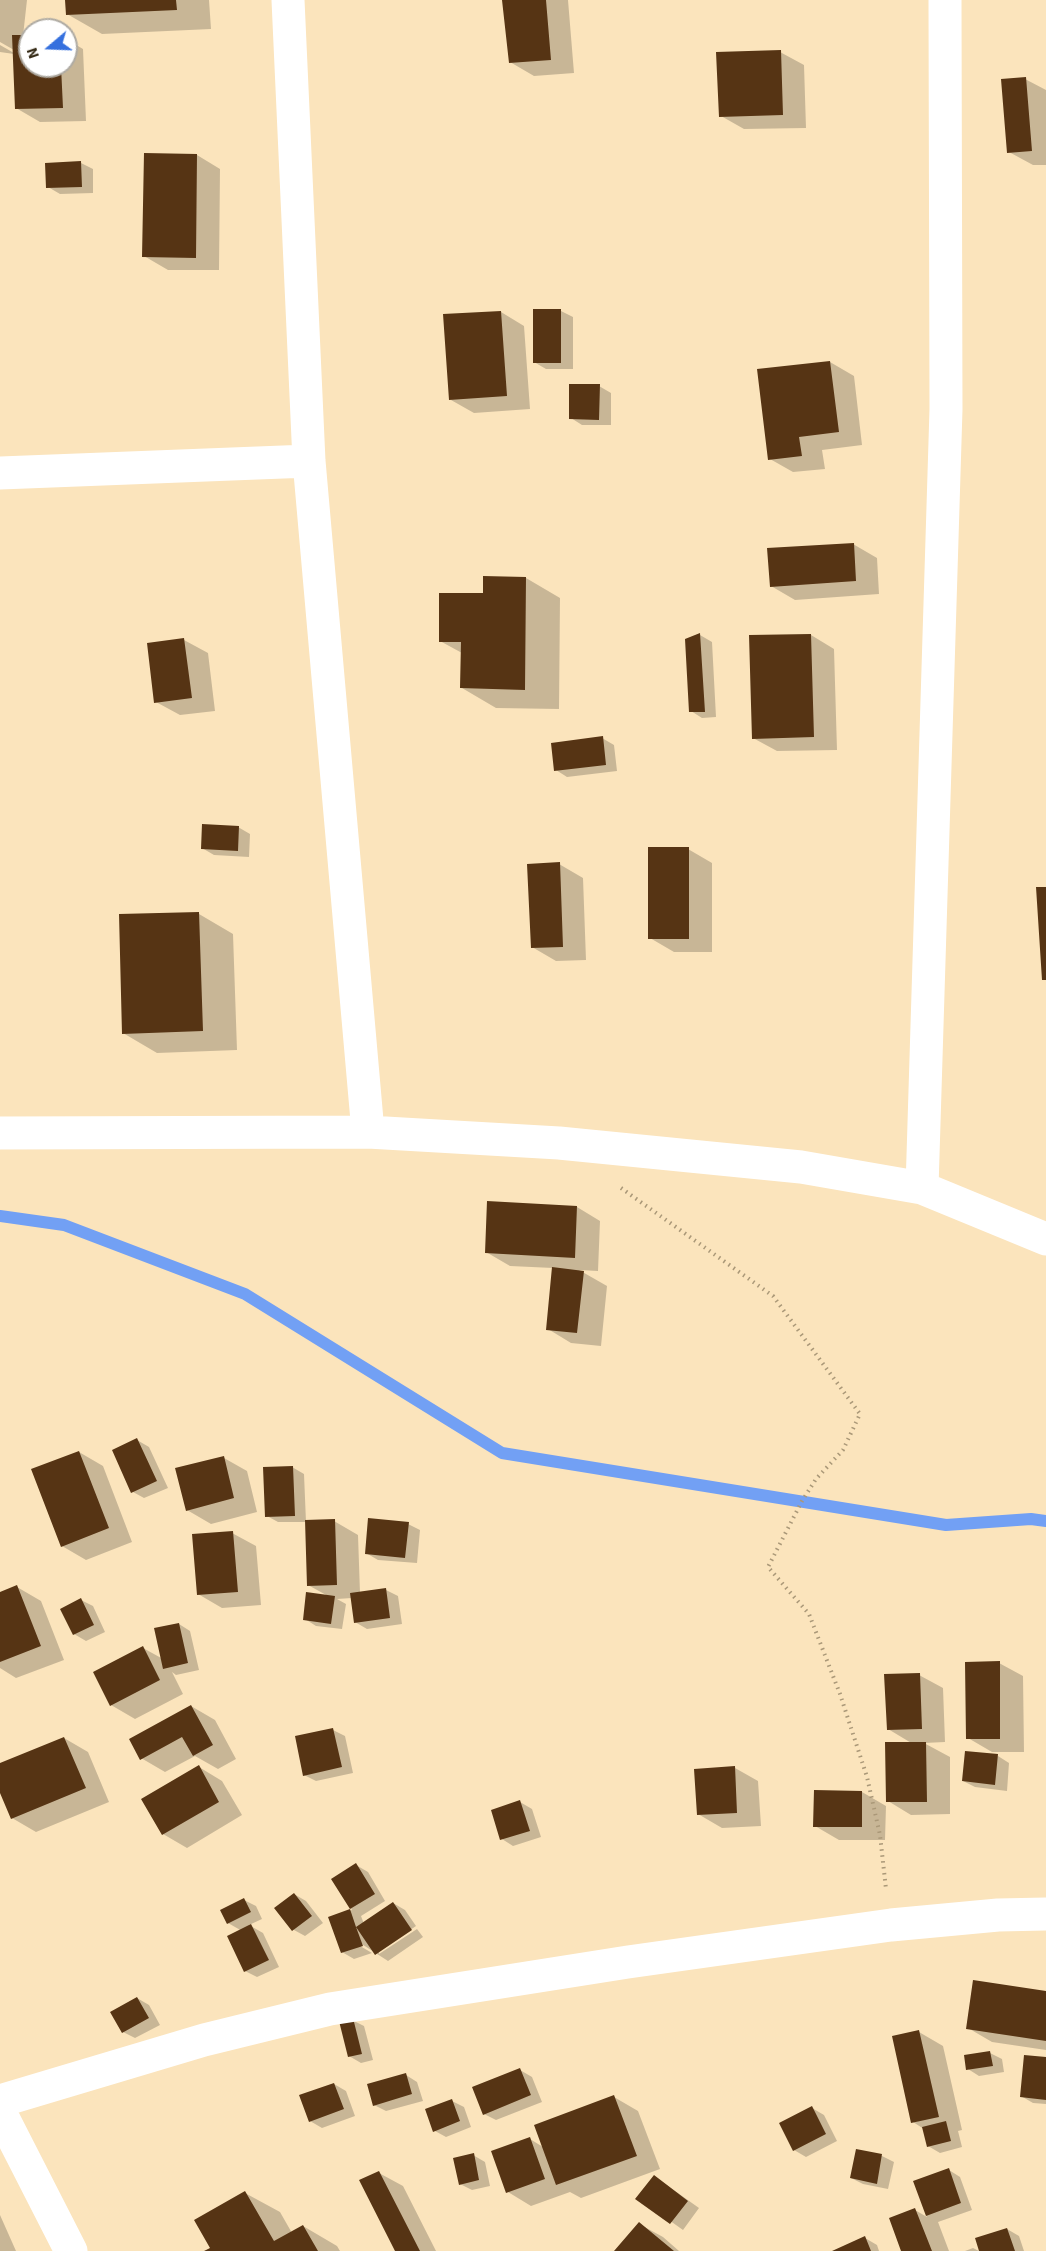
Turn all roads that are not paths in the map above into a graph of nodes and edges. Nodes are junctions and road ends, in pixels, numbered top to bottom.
1 (288, 0) edge
2 (945, 0) edge
3 (309, 461) junction
4 (0, 473) edge
5 (368, 1132) junction
6 (0, 1133) edge
7 (922, 1188) junction
8 (1046, 1239) edge
9 (1046, 1914) edge
10 (0, 2101) edge
11 (0, 2112) edge
12 (71, 2251) edge

1 - 3 street
2 - 7 street
3 - 4 street
3 - 5 street
5 - 6 street
5 - 7 street
7 - 8 street
9 - 10 street
11 - 12 street

